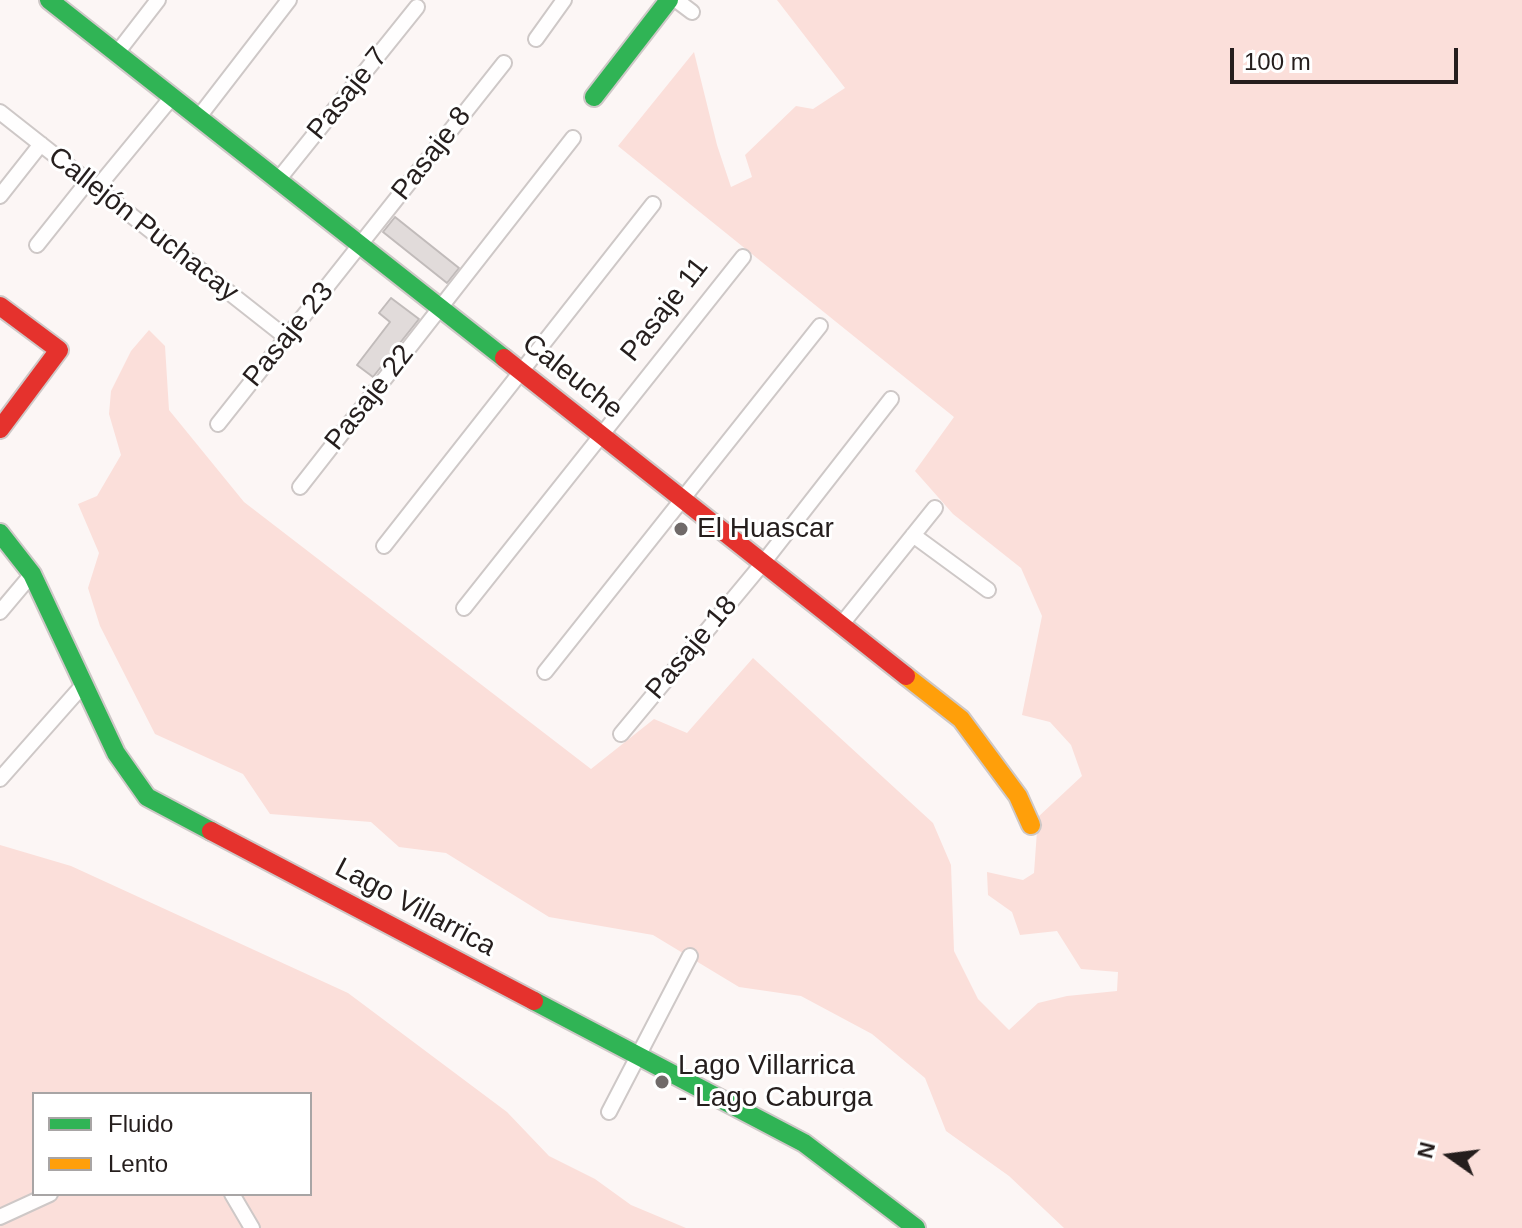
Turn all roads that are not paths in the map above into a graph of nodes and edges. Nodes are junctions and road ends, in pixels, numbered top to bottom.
1 (49, 0) edge
2 (158, 0) edge
3 (289, 0) edge
4 (564, 0) edge
5 (669, 0) edge
6 (676, 0) edge
7 (417, 7) dead end
8 (692, 12) dead end
9 (536, 39) dead end
10 (117, 53) junction
11 (504, 63) dead end
12 (172, 97) junction
13 (594, 97) dead end
14 (0, 112) edge
15 (198, 118) junction
16 (573, 138) dead end
17 (41, 144) junction
18 (278, 180) junction
19 (92, 185) junction
20 (0, 196) edge
21 (653, 204) dead end
22 (37, 245) dead end
23 (360, 245) junction
24 (743, 257) dead end
25 (0, 306) edge
26 (440, 308) junction
27 (820, 326) dead end
28 (287, 338) junction
29 (522, 373) junction
30 (891, 399) dead end
31 (218, 424) dead end
32 (0, 429) edge
33 (602, 436) junction
34 (300, 487) dead end
35 (683, 500) junction
36 (935, 508) dead end
37 (0, 533) edge
38 (913, 535) junction
39 (384, 546) dead end
40 (763, 563) junction
41 (32, 574) junction
42 (988, 590) dead end
43 (464, 608) dead end
44 (0, 612) edge
45 (841, 625) junction
46 (545, 672) dead end
47 (84, 684) junction
48 (621, 734) dead end
49 (0, 779) edge
50 (1031, 825) dead end
51 (690, 956) dead end
52 (638, 1057) junction
53 (609, 1112) dead end
54 (46, 1196) edge
55 (233, 1196) edge
56 (0, 1217) edge
57 (252, 1228) edge
58 (916, 1228) edge

1 - 10 street, Caleuche
2 - 10 street
3 - 15 street
4 - 9 street
5 - 13 street
6 - 8 street
7 - 18 street, Pasaje 7
10 - 12 street, Caleuche
11 - 23 street, Pasaje 8
12 - 15 street, Caleuche
12 - 19 street
14 - 17 street, Callejón Puchacay
15 - 18 street, Caleuche
16 - 26 street, Pasaje 22
17 - 19 street, Callejón Puchacay
17 - 20 street
18 - 23 street, Caleuche
19 - 22 street
19 - 28 street, Callejón Puchacay
21 - 29 street
23 - 26 street, Caleuche
23 - 28 street, Pasaje 23
24 - 33 street, Pasaje 11
25 - 32 street
26 - 29 street, Caleuche
26 - 34 street, Pasaje 22
27 - 35 street
28 - 31 street, Pasaje 23
29 - 33 street, Caleuche
29 - 39 street
30 - 40 street, Pasaje 18
33 - 35 street, Caleuche
33 - 43 street, Pasaje 11
35 - 40 street, Caleuche
35 - 46 street
36 - 38 street
37 - 41 street, Lago Villarrica
38 - 42 street
38 - 45 street
40 - 45 street, Caleuche
40 - 48 street, Pasaje 18
41 - 44 street
41 - 47 street, Lago Villarrica
45 - 50 street, Caleuche
47 - 49 street
47 - 52 street, Lago Villarrica
51 - 52 street
52 - 53 street
52 - 58 street, Lago Villarrica
54 - 56 street
55 - 57 street

